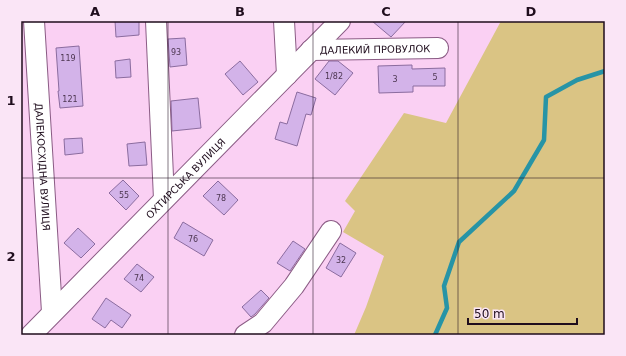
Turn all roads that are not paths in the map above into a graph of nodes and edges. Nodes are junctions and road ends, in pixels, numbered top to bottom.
1 (34, 21) edge
2 (156, 21) edge
3 (284, 21) edge
4 (340, 21) edge
5 (438, 48) dead end
6 (311, 50) junction
7 (287, 75) junction
8 (164, 199) junction
9 (331, 232) dead end
10 (52, 312) junction
11 (30, 335) edge
12 (245, 335) edge

1 - 10 street, ДАЛЕКОСХІДНА ВУЛИЦЯ
2 - 8 street
3 - 7 street
4 - 6 street, ОХТИРСЬКА ВУЛИЦЯ
5 - 6 street, ДАЛЕКИЙ ПРОВУЛОК
6 - 7 street, ОХТИРСЬКА ВУЛИЦЯ
7 - 8 street, ОХТИРСЬКА ВУЛИЦЯ
8 - 10 street, ОХТИРСЬКА ВУЛИЦЯ
9 - 12 street
10 - 11 street, ОХТИРСЬКА ВУЛИЦЯ

